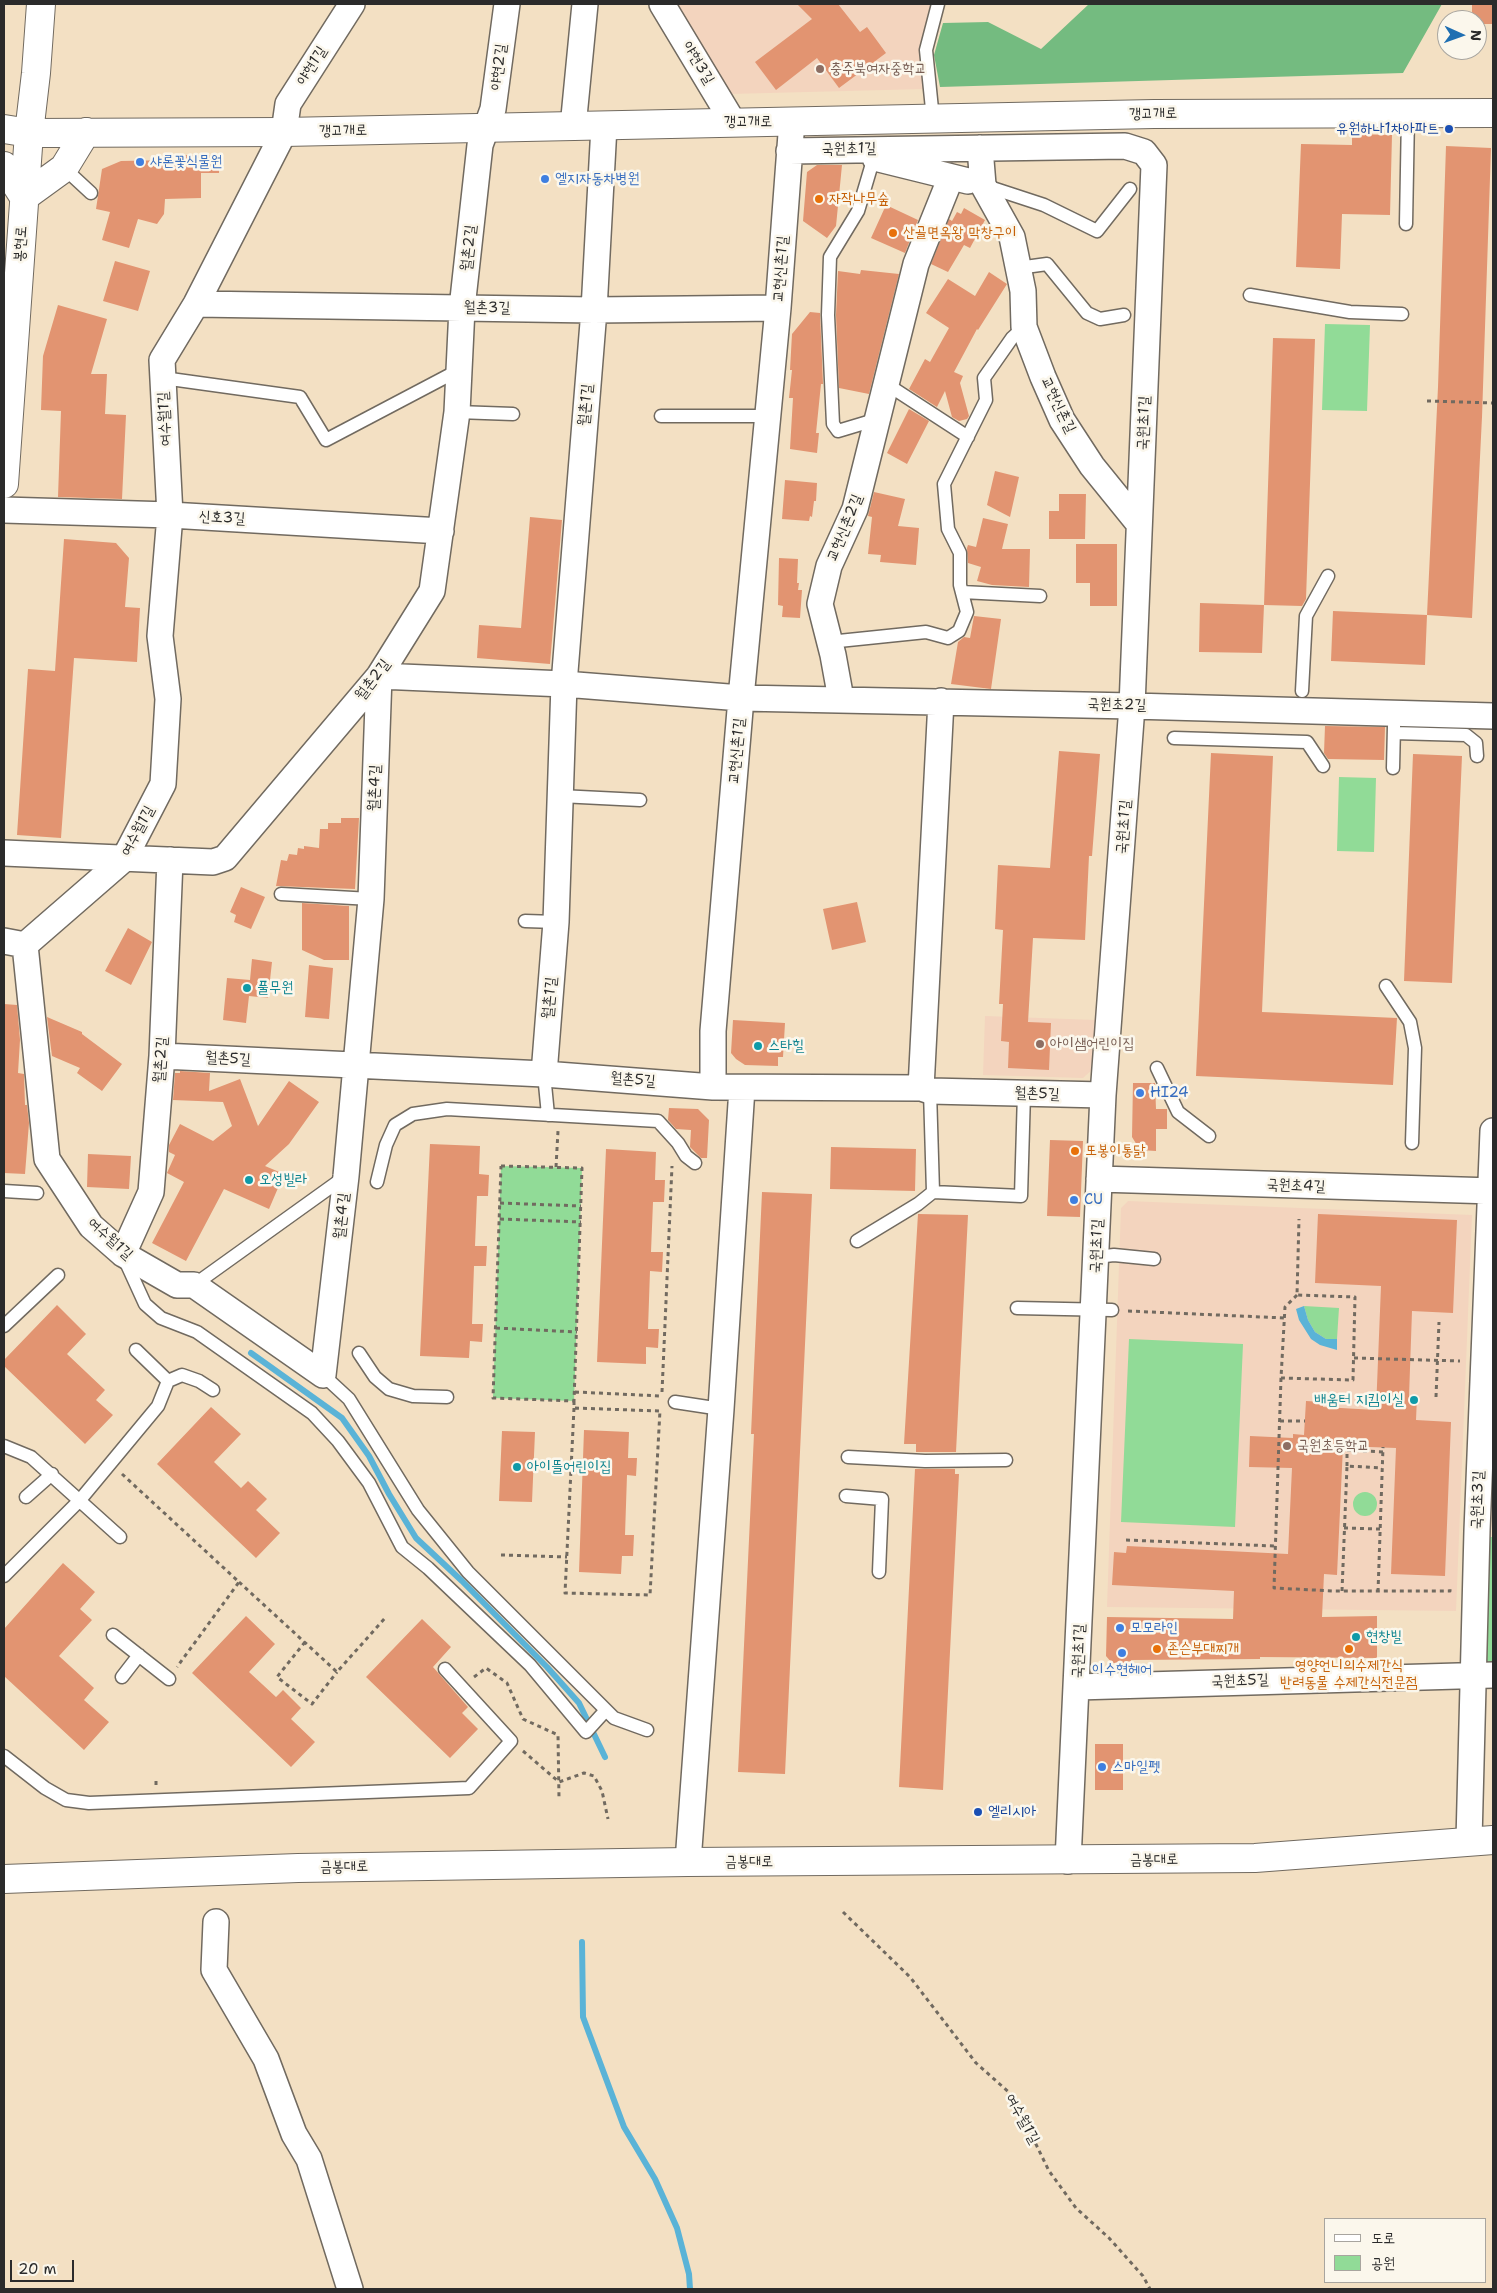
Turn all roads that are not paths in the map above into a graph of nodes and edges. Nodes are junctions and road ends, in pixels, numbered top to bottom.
1 (41, 4) edge
2 (507, 4) edge
3 (585, 4) edge
4 (662, 4) edge
5 (938, 4) edge
6 (349, 6) edge
7 (1493, 114) edge
8 (1408, 115) junction
9 (933, 119) junction
10 (733, 122) junction
11 (790, 122) junction
12 (604, 126) junction
13 (573, 127) junction
14 (487, 128) junction
15 (16, 131) edge
16 (86, 132) junction
17 (284, 132) junction
18 (980, 148) junction
19 (842, 149) junction
20 (789, 151) junction
21 (874, 157) junction
22 (4, 166) edge
23 (64, 168) junction
24 (951, 177) junction
25 (984, 185) junction
26 (1130, 189) dead end
27 (91, 192) dead end
28 (24, 197) junction
29 (1406, 224) dead end
30 (1018, 268) junction
31 (1250, 296) dead end
32 (196, 304) junction
33 (462, 308) junction
34 (778, 308) junction
35 (594, 310) junction
36 (1124, 314) dead end
37 (1402, 314) dead end
38 (1024, 327) junction
39 (459, 370) junction
40 (163, 378) junction
41 (888, 385) junction
42 (457, 412) junction
43 (513, 414) dead end
44 (661, 416) dead end
45 (768, 416) junction
46 (880, 418) junction
47 (968, 438) junction
48 (4, 484) edge
49 (4, 510) edge
50 (170, 515) junction
51 (1140, 524) junction
52 (441, 531) junction
53 (1328, 576) dead end
54 (962, 592) junction
55 (1040, 596) dead end
56 (829, 642) junction
57 (379, 676) junction
58 (564, 684) junction
59 (1302, 691) dead end
60 (741, 698) junction
61 (841, 699) junction
62 (941, 701) junction
63 (1132, 706) junction
64 (1493, 716) edge
65 (1394, 723) junction
66 (1174, 738) dead end
67 (1477, 756) dead end
68 (1323, 766) dead end
69 (1394, 768) dead end
70 (560, 796) junction
71 (640, 800) dead end
72 (4, 853) edge
73 (124, 859) junction
74 (170, 860) junction
75 (281, 894) dead end
76 (371, 899) junction
77 (525, 921) dead end
78 (556, 922) junction
79 (14, 943) edge
80 (1386, 986) dead end
81 (162, 1056) junction
82 (356, 1066) junction
83 (1157, 1068) dead end
84 (544, 1074) junction
85 (713, 1087) junction
86 (742, 1088) junction
87 (925, 1090) junction
88 (1024, 1093) junction
89 (1104, 1095) junction
90 (548, 1115) junction
91 (1493, 1131) edge
92 (1209, 1136) dead end
93 (1412, 1143) dead end
94 (695, 1163) dead end
95 (346, 1176) junction
96 (1099, 1179) junction
97 (376, 1182) dead end
98 (4, 1191) edge
99 (1492, 1191) edge
100 (933, 1192) junction
101 (36, 1193) dead end
102 (857, 1241) dead end
103 (123, 1254) junction
104 (1096, 1256) junction
105 (1154, 1259) dead end
106 (58, 1275) dead end
107 (194, 1286) junction
108 (1017, 1308) dead end
109 (1103, 1310) junction
110 (4, 1326) edge
111 (136, 1350) dead end
112 (359, 1352) dead end
113 (323, 1375) junction
114 (168, 1381) junction
115 (213, 1390) dead end
116 (446, 1397) dead end
117 (675, 1402) dead end
118 (721, 1409) junction
119 (4, 1446) edge
120 (848, 1457) dead end
121 (1006, 1460) dead end
122 (52, 1474) junction
123 (846, 1496) dead end
124 (26, 1497) dead end
125 (80, 1500) junction
126 (120, 1537) dead end
127 (879, 1572) dead end
128 (4, 1576) edge
129 (113, 1635) dead end
130 (139, 1656) junction
131 (445, 1669) dead end
132 (1483, 1674) edge
133 (122, 1678) dead end
134 (168, 1679) road end
135 (1078, 1687) junction
136 (606, 1710) junction
137 (647, 1730) dead end
138 (4, 1756) edge
139 (1481, 1840) edge
140 (1068, 1861) junction
141 (688, 1862) junction
142 (4, 1879) edge
143 (216, 1922) dead end
144 (350, 2289) edge

1 - 15 street, 봉현로
2 - 14 street, 야현2길
3 - 13 street
4 - 10 street, 야현3길
5 - 9 lane
6 - 17 street, 야현1길
7 - 8 street, 갱고개로
8 - 9 street, 갱고개로
8 - 29 lane
9 - 11 street, 갱고개로
10 - 11 street, 갱고개로
10 - 12 street, 갱고개로
11 - 20 street, 교현신촌1길
12 - 13 street, 갱고개로
12 - 35 street, 월촌1길
13 - 14 street, 갱고개로
14 - 17 street, 갱고개로
14 - 33 street, 월촌2길
15 - 16 street, 갱고개로
15 - 28 street, 봉현로
16 - 17 street, 갱고개로
16 - 23 street
17 - 32 street, 여수월1길
18 - 19 street, 국원초1길
18 - 25 street, 교현신촌길
18 - 51 street, 국원초1길
19 - 20 street, 국원초1길
19 - 21 street
20 - 34 street, 교현신촌1길
21 - 24 street
21 - 46 lane
22 - 28 street
23 - 27 lane
23 - 28 street
24 - 25 street
24 - 41 street, 교현신촌2길
25 - 26 lane
25 - 30 street, 교현신촌길
28 - 48 street, 봉현로
30 - 36 lane
30 - 38 street, 교현신촌길
31 - 37 lane
32 - 33 street, 월촌3길
32 - 40 street, 여수월1길
33 - 35 street, 월촌3길
33 - 39 street, 월촌2길
34 - 35 street, 월촌3길
34 - 45 street, 교현신촌1길
35 - 58 street, 월촌1길
38 - 47 lane
38 - 51 street, 교현신촌길
39 - 40 lane
39 - 42 street, 월촌2길
40 - 50 street, 여수월1길
41 - 46 street, 교현신촌2길
41 - 47 lane
42 - 43 lane
42 - 52 street, 월촌2길
44 - 45 lane
45 - 60 street, 교현신촌1길
46 - 56 street, 교현신촌2길
47 - 54 lane
49 - 50 street, 신호3길
50 - 52 street, 신호3길
50 - 73 street, 여수월1길
51 - 63 street, 국원초1길
52 - 57 street, 월촌2길
53 - 59 lane
54 - 55 lane
54 - 56 lane
56 - 61 street, 교현신촌2길
57 - 58 street
57 - 74 street, 월촌2길
57 - 76 street, 월촌4길
58 - 60 street
58 - 70 street, 월촌1길
60 - 61 street, 국원초2길
60 - 85 street, 교현신촌1길
61 - 62 street, 국원초2길
62 - 63 street, 국원초2길
62 - 87 street
63 - 65 street, 국원초2길
63 - 89 street, 국원초1길
64 - 65 street, 국원초2길
65 - 67 lane
65 - 69 lane
66 - 68 lane
70 - 71 lane
70 - 78 street, 월촌1길
72 - 73 street, 월촌2길
73 - 74 street, 월촌2길
73 - 79 street, 여수월1길
74 - 81 street, 월촌2길
75 - 76 lane
76 - 82 street, 월촌4길
77 - 78 lane
78 - 84 street, 월촌1길
79 - 103 street, 여수월1길
80 - 93 lane
81 - 82 street, 월촌5길
81 - 103 street, 월촌2길
82 - 84 street, 월촌5길
82 - 95 street, 월촌4길
83 - 92 lane
84 - 85 street, 월촌5길
84 - 90 lane
85 - 86 street, 월촌5길
86 - 87 street, 월촌5길
86 - 118 street
87 - 88 street, 월촌5길
87 - 100 lane
88 - 89 street, 월촌5길
88 - 100 lane
89 - 96 street, 국원초1길
90 - 94 lane
90 - 97 lane
91 - 99 street, 국원초3길
95 - 107 lane
95 - 113 street, 월촌4길
96 - 99 street, 국원초4길
96 - 104 street, 국원초1길
98 - 101 lane
99 - 132 street, 국원초3길
100 - 102 lane
103 - 107 street, 여수월1길
103 - 136 lane
104 - 105 lane
104 - 109 street, 국원초1길
106 - 110 lane
107 - 113 street
108 - 109 lane
109 - 135 street, 국원초1길
111 - 114 lane
112 - 116 lane
113 - 136 lane
114 - 115 lane
114 - 125 lane
117 - 118 lane
118 - 141 street
119 - 122 lane
120 - 121 lane
122 - 124 lane
122 - 125 lane
123 - 127 lane
125 - 126 lane
125 - 128 lane
129 - 130 lane
130 - 133 lane
130 - 134 lane
131 - 138 lane
132 - 135 street, 국원초5길
132 - 139 street, 국원초3길
135 - 140 street, 국원초1길
136 - 137 lane
139 - 140 street, 금봉대로
140 - 141 street, 금봉대로
141 - 142 street, 금봉대로
143 - 144 street

